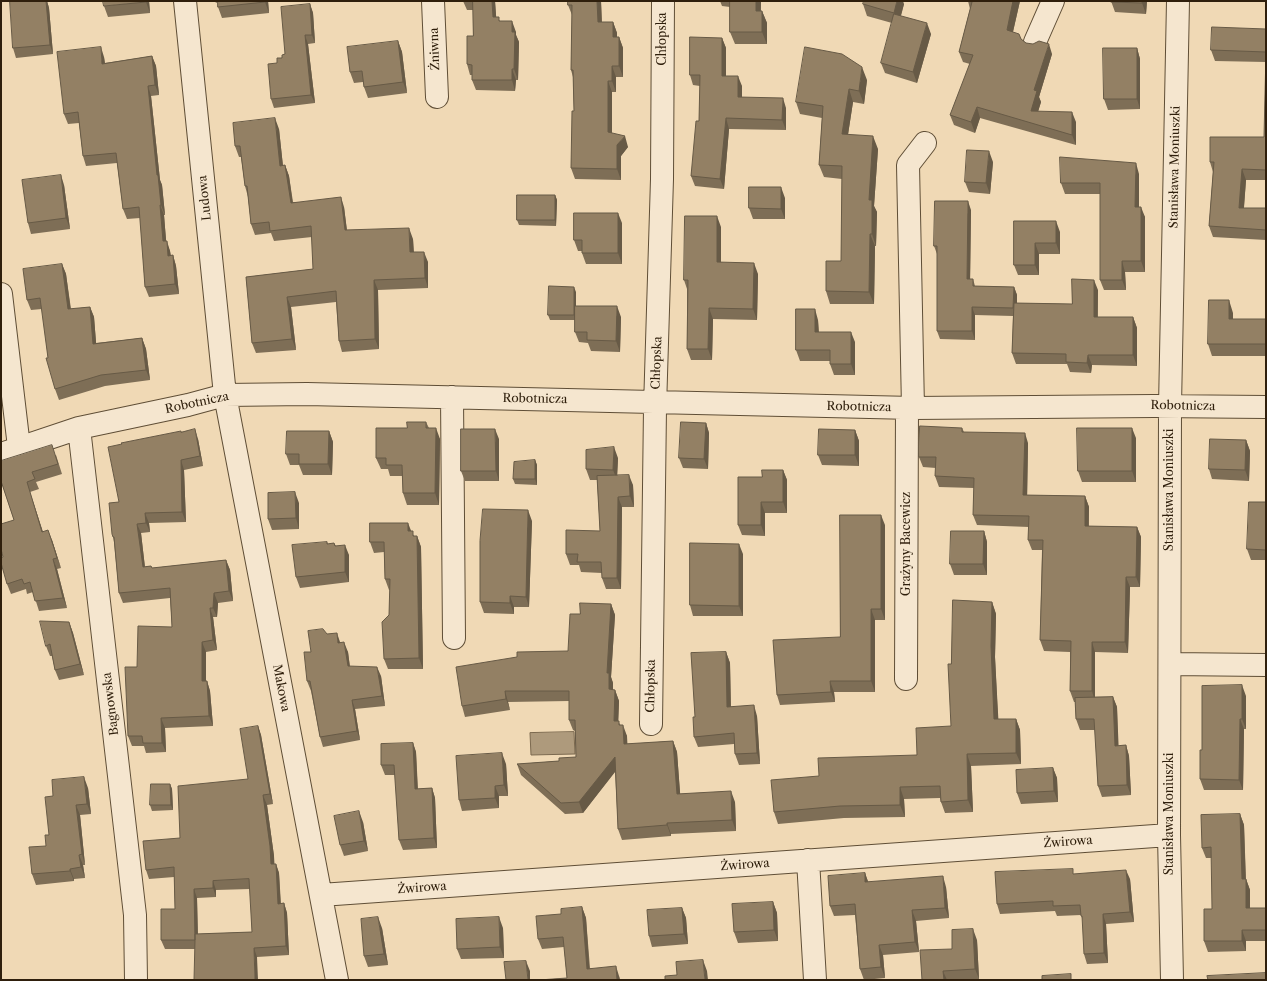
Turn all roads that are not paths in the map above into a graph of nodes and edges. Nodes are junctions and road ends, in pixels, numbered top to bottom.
1 (186, 1) edge
2 (433, 1) edge
3 (663, 1) edge
4 (1053, 1) edge
5 (1178, 1) edge
6 (1035, 42) edge
7 (437, 97) dead end
8 (925, 142) dead end
9 (1, 294) edge
10 (225, 396) junction
11 (452, 397) junction
12 (656, 402) junction
13 (1170, 406) junction
14 (1266, 407) edge
15 (910, 408) junction
16 (79, 428) junction
17 (10, 451) edge
18 (454, 638) dead end
19 (1170, 664) junction
20 (1266, 665) edge
21 (906, 679) dead end
22 (651, 724) dead end
23 (1169, 835) junction
24 (808, 860) junction
25 (321, 895) junction
26 (136, 980) edge
27 (336, 980) edge
28 (815, 980) edge
29 (1172, 980) edge

1 - 10 street, Ludowa
2 - 7 street, Żniwna
3 - 12 street, Chłopska
4 - 6 street
5 - 13 street, Stanisława Moniuszki
8 - 15 street, Grażyny Bacewicz
9 - 17 street, Robotnicza
10 - 11 street, Robotnicza
10 - 16 street, Robotnicza
10 - 25 street, Makowa
11 - 12 street, Robotnicza
11 - 18 street
12 - 15 street, Robotnicza
12 - 22 street, Chłopska
13 - 14 street, Robotnicza
13 - 15 street, Robotnicza
13 - 19 street, Stanisława Moniuszki
15 - 21 street, Grażyny Bacewicz
16 - 17 street, Robotnicza
16 - 26 street, Bagnowska
19 - 20 street
19 - 23 street, Stanisława Moniuszki
23 - 24 street, Żwirowa
23 - 29 street, Stanisława Moniuszki
24 - 25 street, Żwirowa
24 - 28 street
25 - 27 street, Makowa

